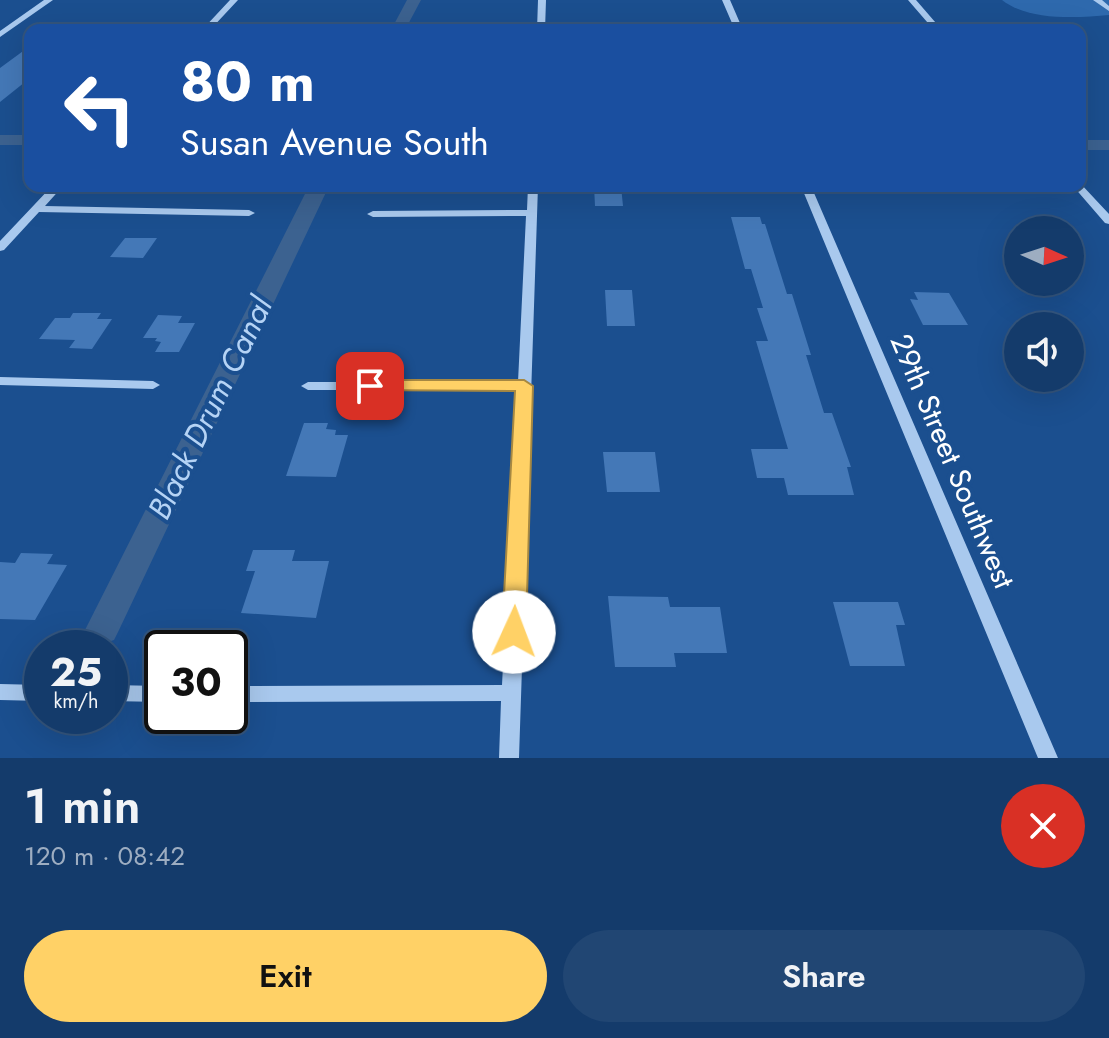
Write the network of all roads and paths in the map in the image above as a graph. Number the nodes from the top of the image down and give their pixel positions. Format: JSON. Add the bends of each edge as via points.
{"nodes":[{"id":1,"x":49,"y":0,"type":"edge"},
{"id":2,"x":234,"y":0,"type":"edge"},
{"id":3,"x":542,"y":0,"type":"edge"},
{"id":4,"x":726,"y":0,"type":"edge"},
{"id":5,"x":912,"y":0,"type":"edge"},
{"id":6,"x":1097,"y":0,"type":"edge"},
{"id":7,"x":1109,"y":9,"type":"edge"},
{"id":8,"x":212,"y":24,"type":"edge"},
{"id":9,"x":541,"y":24,"type":"edge"},
{"id":10,"x":736,"y":24,"type":"edge"},
{"id":11,"x":933,"y":24,"type":"edge"},
{"id":12,"x":0,"y":35,"type":"edge"},
{"id":13,"x":52,"y":192,"type":"edge"},
{"id":14,"x":533,"y":192,"type":"edge"},
{"id":15,"x":809,"y":192,"type":"edge"},
{"id":16,"x":1083,"y":192,"type":"edge"},
{"id":17,"x":36,"y":209,"type":"junction"},
{"id":18,"x":249,"y":213,"type":"dead end"},
{"id":19,"x":532,"y":213,"type":"junction"},
{"id":20,"x":373,"y":214,"type":"dead end"},
{"id":21,"x":1109,"y":221,"type":"edge"},
{"id":22,"x":0,"y":248,"type":"edge"},
{"id":23,"x":0,"y":381,"type":"edge"},
{"id":24,"x":153,"y":385,"type":"dead end"},
{"id":25,"x":308,"y":386,"type":"dead end"},
{"id":26,"x":524,"y":386,"type":"junction"},
{"id":27,"x":0,"y":692,"type":"edge"},
{"id":28,"x":24,"y":693,"type":"edge"},
{"id":29,"x":511,"y":693,"type":"junction"},
{"id":30,"x":248,"y":694,"type":"edge"},
{"id":31,"x":509,"y":758,"type":"edge"},
{"id":32,"x":1048,"y":758,"type":"edge"}],
"edges":[{"from":1,"to":12,"type":"street"},
{"from":2,"to":8,"type":"street"},
{"from":3,"to":9,"type":"street"},
{"from":4,"to":10,"type":"street"},
{"from":5,"to":11,"type":"street"},
{"from":6,"to":7,"type":"street"},
{"from":13,"to":17,"type":"street"},
{"from":14,"to":19,"type":"street"},
{"from":15,"to":32,"type":"street","name":"29th Street Southwest"},
{"from":16,"to":21,"type":"street"},
{"from":17,"to":18,"type":"street"},
{"from":17,"to":22,"type":"street"},
{"from":19,"to":20,"type":"street"},
{"from":19,"to":26,"type":"street"},
{"from":23,"to":24,"type":"street"},
{"from":25,"to":26,"type":"street"},
{"from":26,"to":29,"type":"street"},
{"from":27,"to":28,"type":"street"},
{"from":29,"to":30,"type":"street"},
{"from":29,"to":31,"type":"street"}]}
